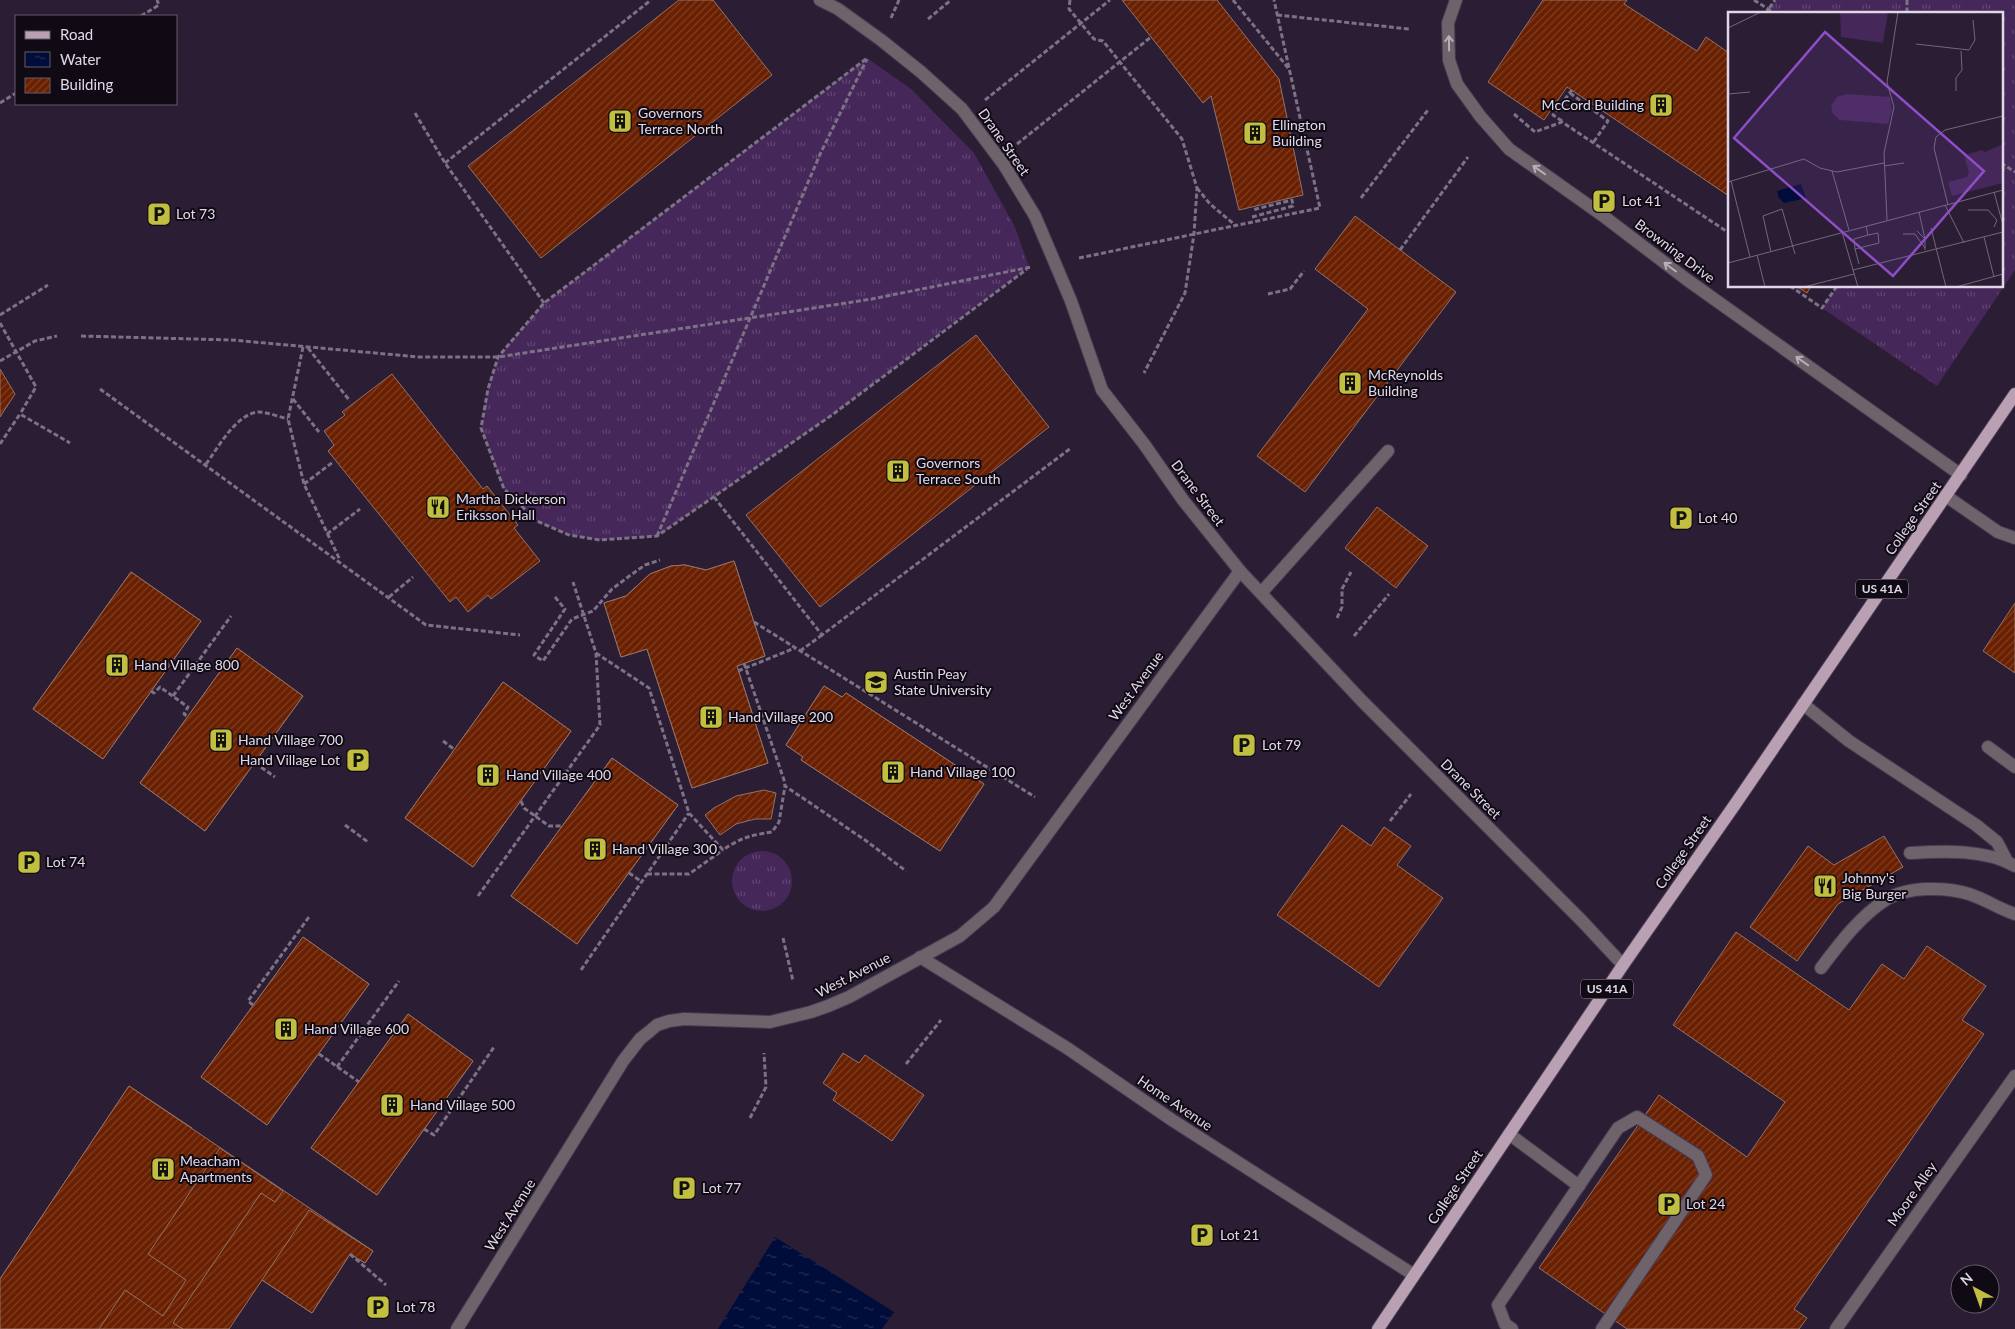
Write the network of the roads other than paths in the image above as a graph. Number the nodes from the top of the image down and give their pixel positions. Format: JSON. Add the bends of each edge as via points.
{"nodes":[{"id":1,"x":820,"y":0,"type":"edge"},
{"id":2,"x":1456,"y":0,"type":"edge"},
{"id":3,"x":2015,"y":394,"type":"edge"},
{"id":4,"x":1388,"y":451,"type":"dead end"},
{"id":5,"x":1961,"y":475,"type":"junction"},
{"id":6,"x":1946,"y":496,"type":"junction"},
{"id":7,"x":2015,"y":538,"type":"edge"},
{"id":8,"x":1240,"y":571,"type":"junction"},
{"id":9,"x":1261,"y":593,"type":"junction"},
{"id":10,"x":1802,"y":704,"type":"junction"},
{"id":11,"x":1988,"y":747,"type":"dead end"},
{"id":12,"x":2015,"y":767,"type":"edge"},
{"id":13,"x":1910,"y":853,"type":"dead end"},
{"id":14,"x":2011,"y":864,"type":"edge"},
{"id":15,"x":2015,"y":914,"type":"edge"},
{"id":16,"x":920,"y":957,"type":"junction"},
{"id":17,"x":1623,"y":965,"type":"junction"},
{"id":18,"x":1821,"y":968,"type":"dead end"},
{"id":19,"x":2015,"y":1076,"type":"edge"},
{"id":20,"x":1509,"y":1134,"type":"junction"},
{"id":21,"x":1579,"y":1186,"type":"junction"},
{"id":22,"x":1414,"y":1275,"type":"junction"},
{"id":23,"x":457,"y":1329,"type":"edge"},
{"id":24,"x":1378,"y":1329,"type":"edge"},
{"id":25,"x":1512,"y":1329,"type":"edge"},
{"id":26,"x":1602,"y":1329,"type":"edge"},
{"id":27,"x":1836,"y":1329,"type":"edge"}],
"edges":[{"from":1,"to":8,"type":"street","name":"Drane Street","via":[[881,40],[962,108],[1004,165],[1034,216],[1055,263],[1102,390],[1182,500]]},
{"from":5,"to":2,"type":"street","name":"Browning Drive","one_way":true,"via":[[1509,149],[1457,84],[1449,60],[1448,23]]},
{"from":3,"to":5,"type":"main road","name":"College Street","number":"US 41A"},
{"from":4,"to":9,"type":"street"},
{"from":5,"to":6,"type":"main road","name":"College Street","number":"US 41A"},
{"from":6,"to":7,"type":"street","via":[[1998,532]]},
{"from":6,"to":10,"type":"main road","name":"College Street","number":"US 41A"},
{"from":8,"to":9,"type":"street","name":"Drane Street"},
{"from":8,"to":16,"type":"street","name":"West Avenue","via":[[994,906],[960,936]]},
{"from":9,"to":17,"type":"street","name":"Drane Street","via":[[1362,701]]},
{"from":10,"to":14,"type":"street","via":[[1849,741],[1976,825],[1997,842]]},
{"from":10,"to":17,"type":"main road","name":"College Street","number":"US 41A"},
{"from":11,"to":12,"type":"street"},
{"from":13,"to":14,"type":"street","via":[[1979,855]]},
{"from":15,"to":18,"type":"street","via":[[1970,894],[1942,888],[1915,890],[1888,898],[1862,919]]},
{"from":16,"to":22,"type":"street","name":"Home Avenue","via":[[1067,1048],[1172,1120]]},
{"from":16,"to":23,"type":"street","name":"West Avenue","via":[[849,997],[811,1012],[770,1022],[684,1019],[657,1025],[640,1039],[623,1061]]},
{"from":17,"to":20,"type":"main road","name":"College Street","number":"US 41A"},
{"from":19,"to":27,"type":"street","name":"Moore Alley"},
{"from":20,"to":21,"type":"street"},
{"from":20,"to":22,"type":"main road","name":"College Street","number":"US 41A"},
{"from":21,"to":25,"type":"street","via":[[1498,1305],[1505,1324]]},
{"from":21,"to":26,"type":"street","via":[[1618,1128],[1637,1117],[1698,1156],[1706,1175]]},
{"from":22,"to":24,"type":"main road","name":"College Street","number":"US 41A"}]}
